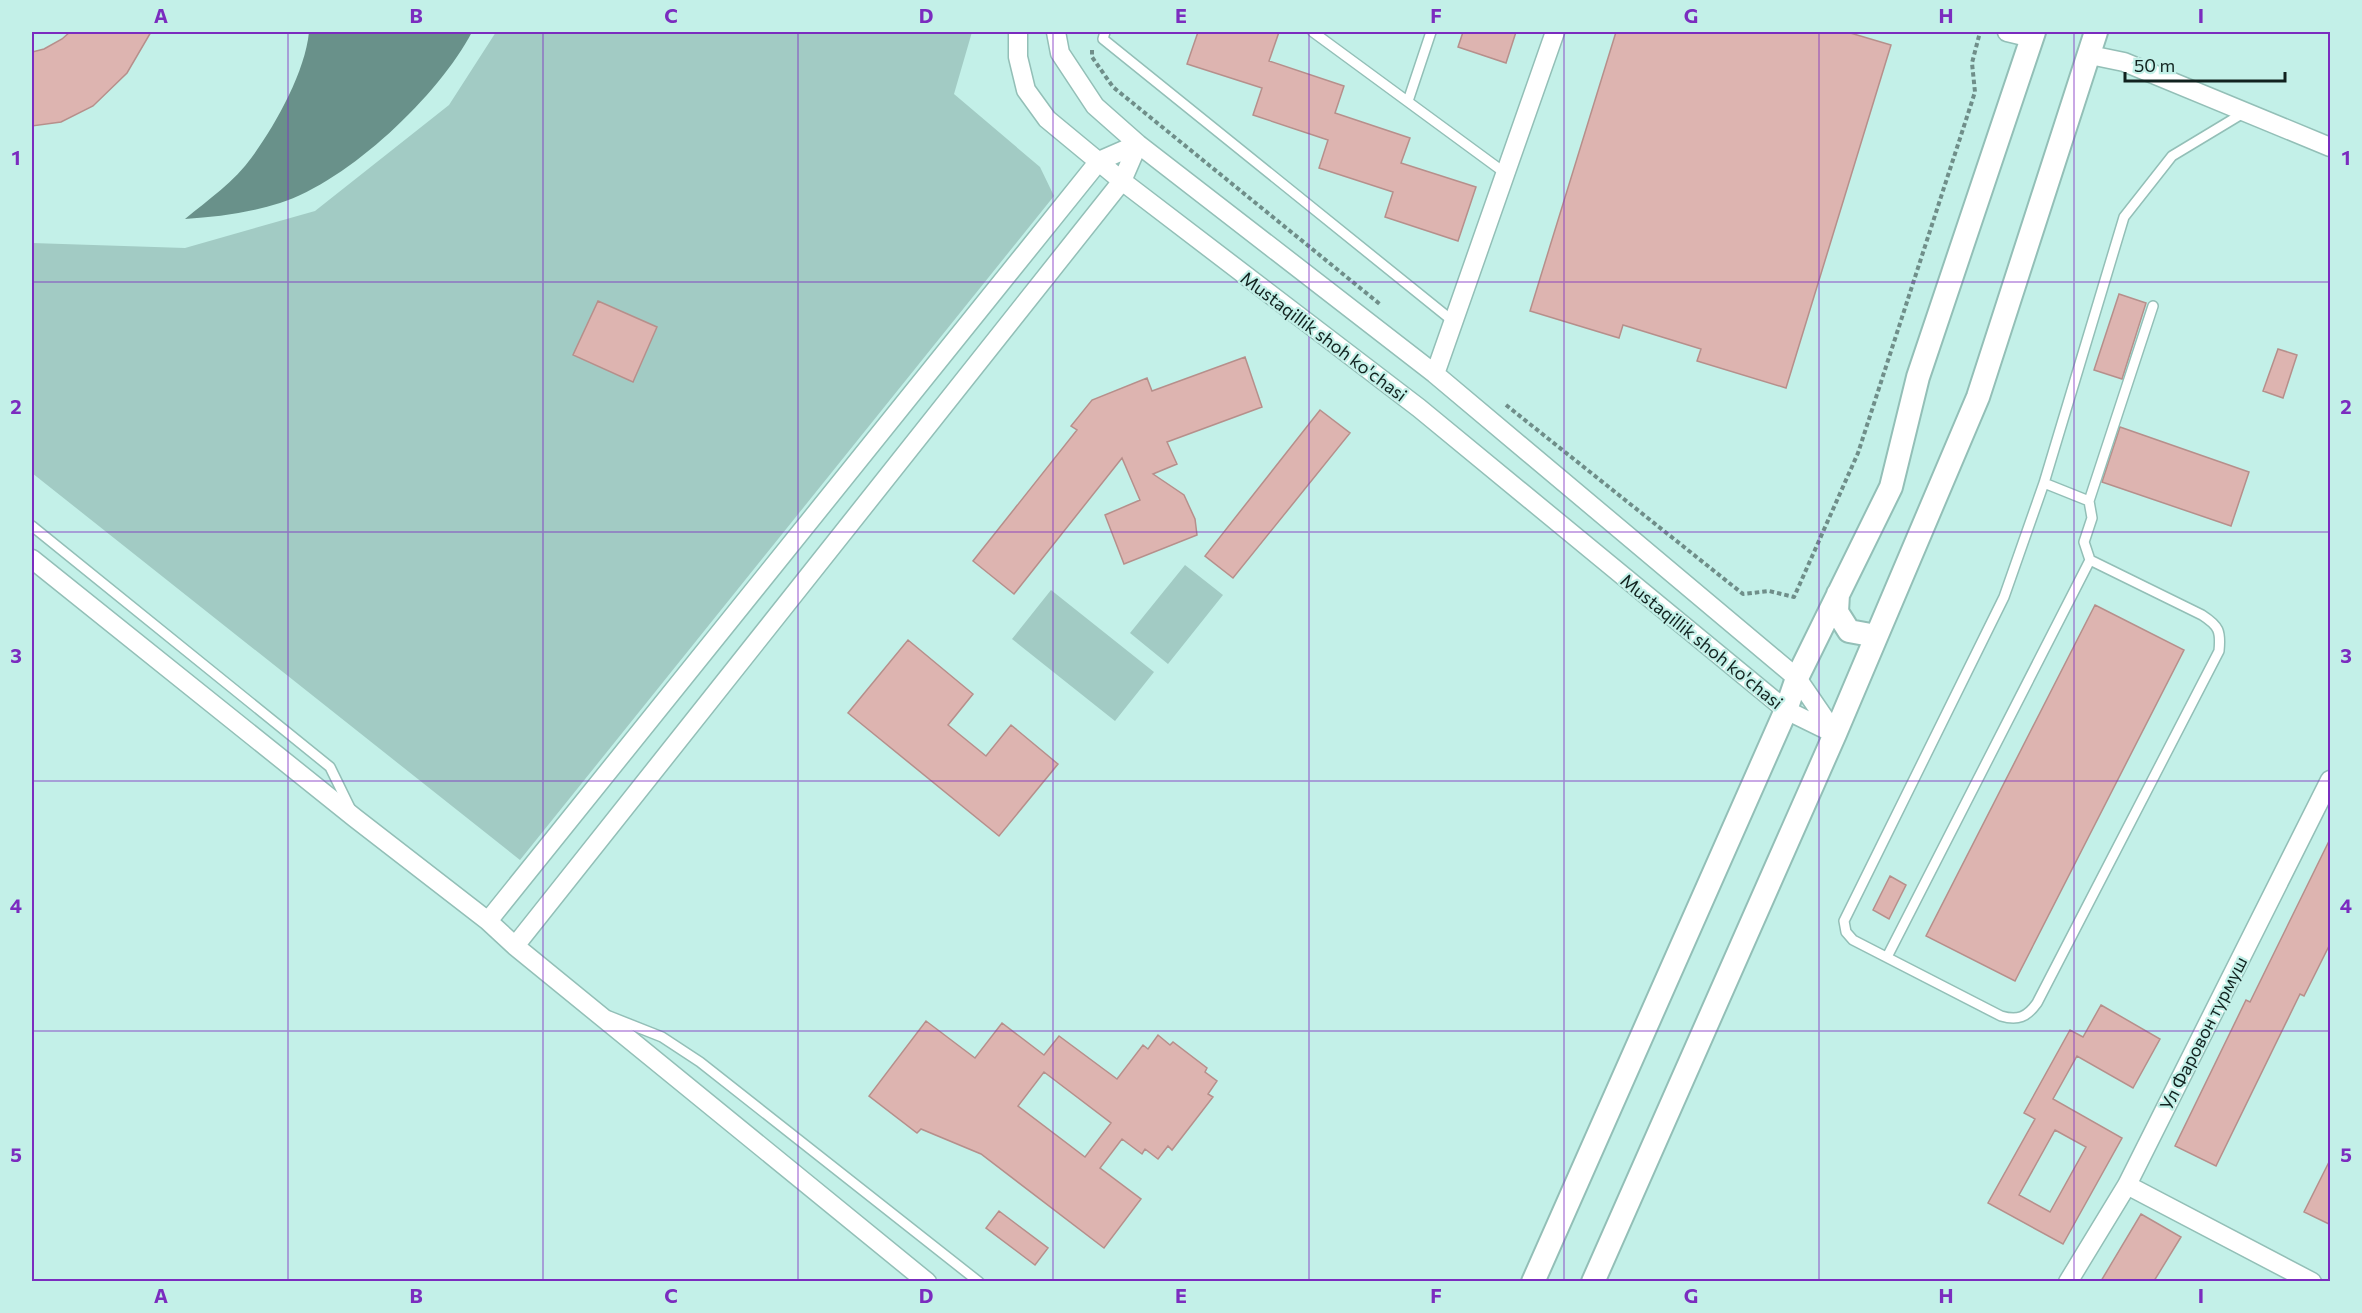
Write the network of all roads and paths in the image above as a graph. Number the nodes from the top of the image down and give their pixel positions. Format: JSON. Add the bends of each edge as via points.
{"nodes":[{"id":1,"x":1018,"y":32,"type":"edge"},
{"id":2,"x":1056,"y":32,"type":"edge"},
{"id":3,"x":1105,"y":32,"type":"edge"},
{"id":4,"x":1313,"y":32,"type":"edge"},
{"id":5,"x":1431,"y":32,"type":"edge"},
{"id":6,"x":1555,"y":32,"type":"edge"},
{"id":7,"x":1980,"y":32,"type":"edge"},
{"id":8,"x":2007,"y":32,"type":"edge"},
{"id":9,"x":2096,"y":32,"type":"edge"},
{"id":10,"x":2033,"y":35,"type":"edge"},
{"id":11,"x":1093,"y":40,"type":"dead end"},
{"id":12,"x":2090,"y":55,"type":"junction"},
{"id":13,"x":1408,"y":101,"type":"junction"},
{"id":14,"x":2245,"y":112,"type":"junction"},
{"id":15,"x":1138,"y":144,"type":"junction"},
{"id":16,"x":2331,"y":147,"type":"edge"},
{"id":17,"x":1099,"y":161,"type":"junction"},
{"id":18,"x":1505,"y":173,"type":"junction"},
{"id":19,"x":1122,"y":181,"type":"junction"},
{"id":20,"x":2153,"y":306,"type":"dead end"},
{"id":21,"x":1388,"y":310,"type":"dead end"},
{"id":22,"x":1454,"y":321,"type":"junction"},
{"id":23,"x":1436,"y":374,"type":"junction"},
{"id":24,"x":1497,"y":398,"type":"dead end"},
{"id":25,"x":2044,"y":483,"type":"junction"},
{"id":26,"x":2089,"y":501,"type":"junction"},
{"id":27,"x":32,"y":526,"type":"edge"},
{"id":28,"x":32,"y":559,"type":"edge"},
{"id":29,"x":2090,"y":560,"type":"junction"},
{"id":30,"x":1838,"y":594,"type":"junction"},
{"id":31,"x":1876,"y":636,"type":"junction"},
{"id":32,"x":1797,"y":678,"type":"junction"},
{"id":33,"x":1786,"y":710,"type":"junction"},
{"id":34,"x":1835,"y":734,"type":"junction"},
{"id":35,"x":2331,"y":780,"type":"edge"},
{"id":36,"x":355,"y":818,"type":"junction"},
{"id":37,"x":488,"y":921,"type":"junction"},
{"id":38,"x":515,"y":946,"type":"junction"},
{"id":39,"x":1887,"y":957,"type":"junction"},
{"id":40,"x":593,"y":1010,"type":"junction"},
{"id":41,"x":2127,"y":1185,"type":"junction"},
{"id":42,"x":927,"y":1281,"type":"edge"},
{"id":43,"x":979,"y":1281,"type":"edge"},
{"id":44,"x":1533,"y":1281,"type":"edge"},
{"id":45,"x":1593,"y":1281,"type":"edge"},
{"id":46,"x":2068,"y":1281,"type":"edge"},
{"id":47,"x":2312,"y":1281,"type":"edge"}],
"edges":[{"from":1,"to":17,"type":"street","name":"Mustaqillik shoh ko'chasi","via":[[1018,57],[1026,90],[1047,119]]},
{"from":2,"to":15,"type":"street","name":"Mustaqillik shoh ko'chasi","via":[[1060,53],[1095,106]]},
{"from":3,"to":22,"type":"lane","via":[[1103,39]]},
{"from":4,"to":13,"type":"lane"},
{"from":5,"to":13,"type":"lane"},
{"from":6,"to":18,"type":"street"},
{"from":7,"to":24,"type":"path","via":[[1972,63],[1975,92],[1858,453],[1794,597],[1768,591],[1743,594]]},
{"from":8,"to":10,"type":"street"},
{"from":9,"to":12,"type":"street"},
{"from":10,"to":30,"type":"street","via":[[1918,377],[1891,487]]},
{"from":11,"to":21,"type":"path","via":[[1092,57],[1113,87]]},
{"from":12,"to":14,"type":"street","via":[[2124,62]]},
{"from":12,"to":31,"type":"street","via":[[1978,397]]},
{"from":13,"to":18,"type":"lane"},
{"from":14,"to":16,"type":"street"},
{"from":14,"to":25,"type":"lane","via":[[2172,156],[2124,218]]},
{"from":15,"to":17,"type":"street"},
{"from":15,"to":19,"type":"street"},
{"from":15,"to":23,"type":"street","name":"Mustaqillik shoh ko'chasi"},
{"from":17,"to":19,"type":"street","name":"Mustaqillik shoh ko'chasi"},
{"from":17,"to":37,"type":"street"},
{"from":18,"to":22,"type":"street"},
{"from":19,"to":33,"type":"street","name":"Mustaqillik shoh ko'chasi","via":[[1419,408]]},
{"from":19,"to":38,"type":"street"},
{"from":20,"to":26,"type":"lane"},
{"from":22,"to":23,"type":"street"},
{"from":23,"to":32,"type":"street","name":"Mustaqillik shoh ko'chasi"},
{"from":25,"to":26,"type":"lane"},
{"from":25,"to":39,"type":"lane","via":[[2004,597],[1844,921],[1853,940]]},
{"from":26,"to":29,"type":"lane","via":[[2092,518],[2084,542]]},
{"from":27,"to":36,"type":"lane","via":[[330,767]]},
{"from":28,"to":36,"type":"street"},
{"from":29,"to":39,"type":"lane"},
{"from":29,"to":39,"type":"lane","via":[[2214,623],[2221,635],[2219,651],[2028,1015],[2014,1020],[2001,1016]]},
{"from":30,"to":31,"type":"street","via":[[1837,612],[1849,631]]},
{"from":30,"to":32,"type":"street"},
{"from":31,"to":34,"type":"street"},
{"from":32,"to":33,"type":"street"},
{"from":32,"to":34,"type":"street","name":"Mustaqillik shoh ko'chasi"},
{"from":33,"to":34,"type":"street","name":"Mustaqillik shoh ko'chasi"},
{"from":33,"to":44,"type":"street"},
{"from":34,"to":45,"type":"street"},
{"from":35,"to":41,"type":"street","name":"Ул Фаровон турмуш"},
{"from":36,"to":37,"type":"street"},
{"from":37,"to":38,"type":"street"},
{"from":38,"to":40,"type":"street"},
{"from":40,"to":42,"type":"street"},
{"from":40,"to":43,"type":"lane","via":[[662,1037],[700,1062]]},
{"from":41,"to":46,"type":"street","name":"Ул Фаровон турмуш"},
{"from":41,"to":47,"type":"street"}]}
